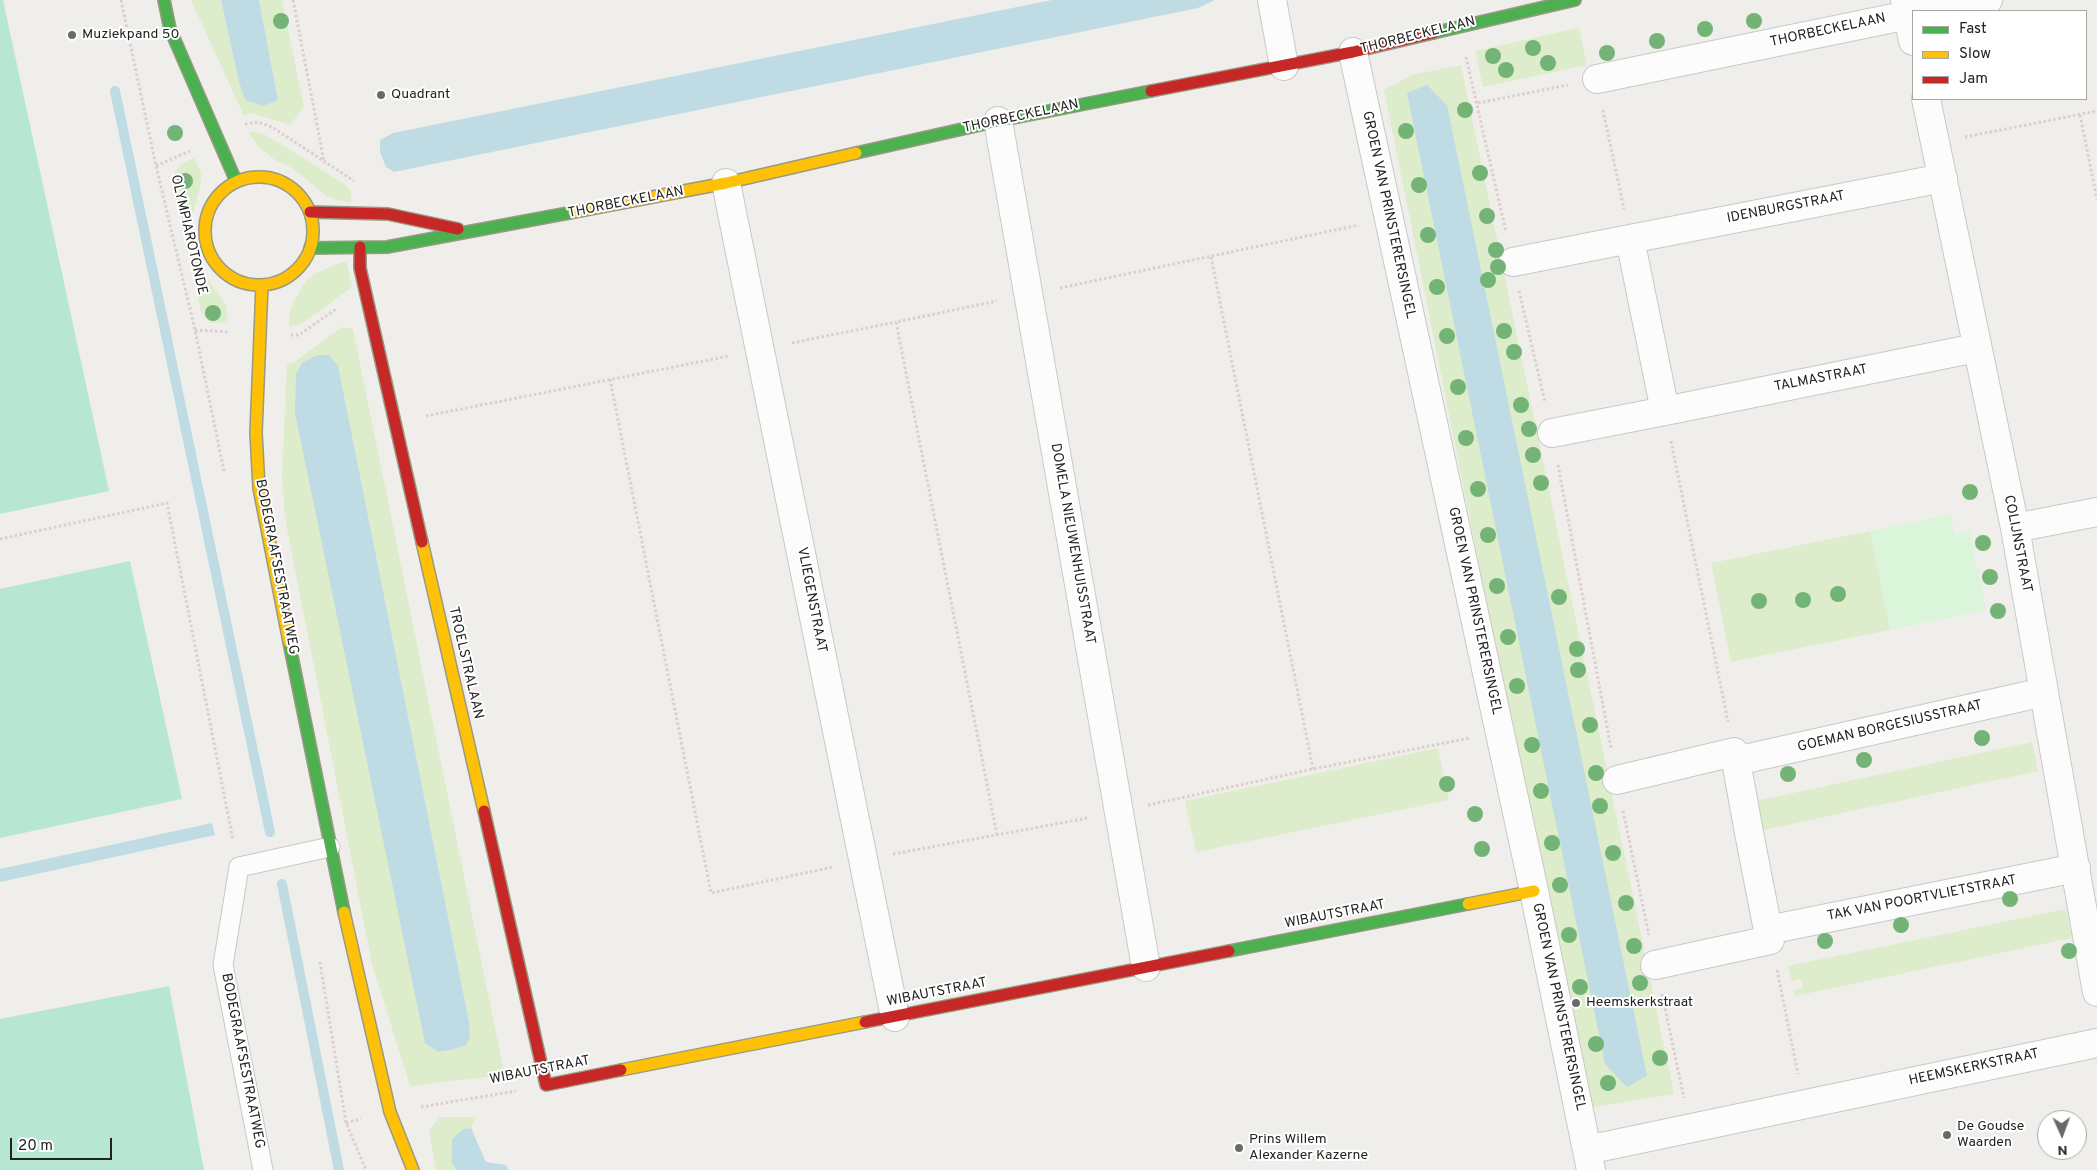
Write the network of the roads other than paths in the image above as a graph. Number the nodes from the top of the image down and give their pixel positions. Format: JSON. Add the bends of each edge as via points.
{"nodes":[{"id":1,"x":164,"y":0,"type":"edge"},
{"id":2,"x":1272,"y":0,"type":"edge"},
{"id":3,"x":1575,"y":0,"type":"edge"},
{"id":4,"x":1988,"y":0,"type":"edge"},
{"id":5,"x":1912,"y":10,"type":"edge"},
{"id":6,"x":1913,"y":10,"type":"edge"},
{"id":7,"x":1353,"y":52,"type":"junction"},
{"id":8,"x":1284,"y":66,"type":"junction"},
{"id":9,"x":1597,"y":79,"type":"road end"},
{"id":10,"x":1926,"y":100,"type":"edge"},
{"id":11,"x":998,"y":121,"type":"junction"},
{"id":12,"x":1943,"y":178,"type":"junction"},
{"id":13,"x":236,"y":181,"type":"junction"},
{"id":14,"x":726,"y":183,"type":"junction"},
{"id":15,"x":310,"y":212,"type":"junction"},
{"id":16,"x":467,"y":231,"type":"junction"},
{"id":17,"x":1630,"y":239,"type":"junction"},
{"id":18,"x":360,"y":247,"type":"junction"},
{"id":19,"x":310,"y":248,"type":"junction"},
{"id":20,"x":1512,"y":262,"type":"road end"},
{"id":21,"x":262,"y":285,"type":"junction"},
{"id":22,"x":1976,"y":348,"type":"junction"},
{"id":23,"x":1665,"y":411,"type":"junction"},
{"id":24,"x":1552,"y":433,"type":"road end"},
{"id":25,"x":2097,"y":512,"type":"edge"},
{"id":26,"x":2015,"y":528,"type":"junction"},
{"id":27,"x":2044,"y":692,"type":"junction"},
{"id":28,"x":1735,"y":756,"type":"junction"},
{"id":29,"x":1617,"y":780,"type":"road end"},
{"id":30,"x":330,"y":847,"type":"junction"},
{"id":31,"x":2076,"y":868,"type":"junction"},
{"id":32,"x":1534,"y":890,"type":"junction"},
{"id":33,"x":1769,"y":935,"type":"junction"},
{"id":34,"x":1655,"y":965,"type":"road end"},
{"id":35,"x":1146,"y":967,"type":"junction"},
{"id":36,"x":2097,"y":992,"type":"edge"},
{"id":37,"x":895,"y":1017,"type":"junction"},
{"id":38,"x":2097,"y":1043,"type":"edge"},
{"id":39,"x":546,"y":1085,"type":"joint"},
{"id":40,"x":1589,"y":1160,"type":"edge"},
{"id":41,"x":263,"y":1170,"type":"edge"},
{"id":42,"x":413,"y":1170,"type":"edge"}],
"edges":[{"from":1,"to":13,"type":"main road","via":[[170,29]]},
{"from":2,"to":8,"type":"street"},
{"from":3,"to":7,"type":"main road","name":"THORBECKELAAN"},
{"from":4,"to":6,"type":"street","name":"THORBECKELAAN"},
{"from":5,"to":9,"type":"street","name":"THORBECKELAAN"},
{"from":7,"to":8,"type":"main road","name":"THORBECKELAAN"},
{"from":7,"to":32,"type":"street","name":"GROEN VAN PRINSTERERSINGEL"},
{"from":8,"to":11,"type":"main road","name":"THORBECKELAAN"},
{"from":10,"to":12,"type":"street","name":"COLIJNSTRAAT"},
{"from":11,"to":14,"type":"main road","name":"THORBECKELAAN"},
{"from":11,"to":35,"type":"street","name":"DOMELA NIEUWENHUISSTRAAT"},
{"from":12,"to":17,"type":"street","name":"IDENBURGSTRAAT"},
{"from":12,"to":22,"type":"street","name":"COLIJNSTRAAT"},
{"from":13,"to":15,"type":"main road","via":[[255,177],[275,179],[299,195]]},
{"from":13,"to":21,"type":"main road","name":"OLYMPIAROTONDE","via":[[222,191],[208,211],[204,228],[206,244],[212,259],[230,277]]},
{"from":14,"to":16,"type":"main road","name":"THORBECKELAAN"},
{"from":14,"to":37,"type":"street","name":"VLIEGENSTRAAT"},
{"from":15,"to":16,"type":"main road","name":"THORBECKELAAN","via":[[388,214]]},
{"from":15,"to":19,"type":"main road","via":[[313,230]]},
{"from":16,"to":18,"type":"main road","name":"THORBECKELAAN","via":[[387,247]]},
{"from":17,"to":20,"type":"street","name":"IDENBURGSTRAAT"},
{"from":17,"to":23,"type":"street"},
{"from":18,"to":19,"type":"main road","name":"THORBECKELAAN"},
{"from":18,"to":39,"type":"main road","name":"TROELSTRALAAN","via":[[360,268],[394,422]]},
{"from":19,"to":21,"type":"main road","via":[[295,270],[280,280]]},
{"from":21,"to":30,"type":"main road","name":"BODEGRAAFSESTRAATWEG","via":[[256,434],[259,488]]},
{"from":22,"to":23,"type":"street","name":"TALMASTRAAT"},
{"from":22,"to":26,"type":"street","name":"COLIJNSTRAAT"},
{"from":23,"to":24,"type":"street","name":"TALMASTRAAT"},
{"from":25,"to":26,"type":"street"},
{"from":26,"to":27,"type":"street","name":"COLIJNSTRAAT"},
{"from":27,"to":28,"type":"street","name":"GOEMAN BORGESIUSSTRAAT"},
{"from":27,"to":31,"type":"street","name":"COLIJNSTRAAT"},
{"from":28,"to":29,"type":"street","name":"GOEMAN BORGESIUSSTRAAT"},
{"from":28,"to":33,"type":"street"},
{"from":30,"to":41,"type":"lane","name":"BODEGRAAFSESTRAATWEG","via":[[239,867],[223,965]]},
{"from":30,"to":42,"type":"main road","name":"BODEGRAAFSESTRAATWEG","via":[[390,1112]]},
{"from":31,"to":33,"type":"street","name":"TAK VAN POORTVLIETSTRAAT"},
{"from":31,"to":36,"type":"street","name":"COLIJNSTRAAT"},
{"from":32,"to":35,"type":"main road","name":"WIBAUTSTRAAT"},
{"from":32,"to":40,"type":"street","name":"GROEN VAN PRINSTERERSINGEL"},
{"from":33,"to":34,"type":"street","name":"TAK VAN POORTVLIETSTRAAT"},
{"from":35,"to":37,"type":"main road","name":"WIBAUTSTRAAT"},
{"from":37,"to":39,"type":"main road","name":"WIBAUTSTRAAT"},
{"from":38,"to":40,"type":"street","name":"HEEMSKERKSTRAAT","via":[[1691,1128]]}]}
